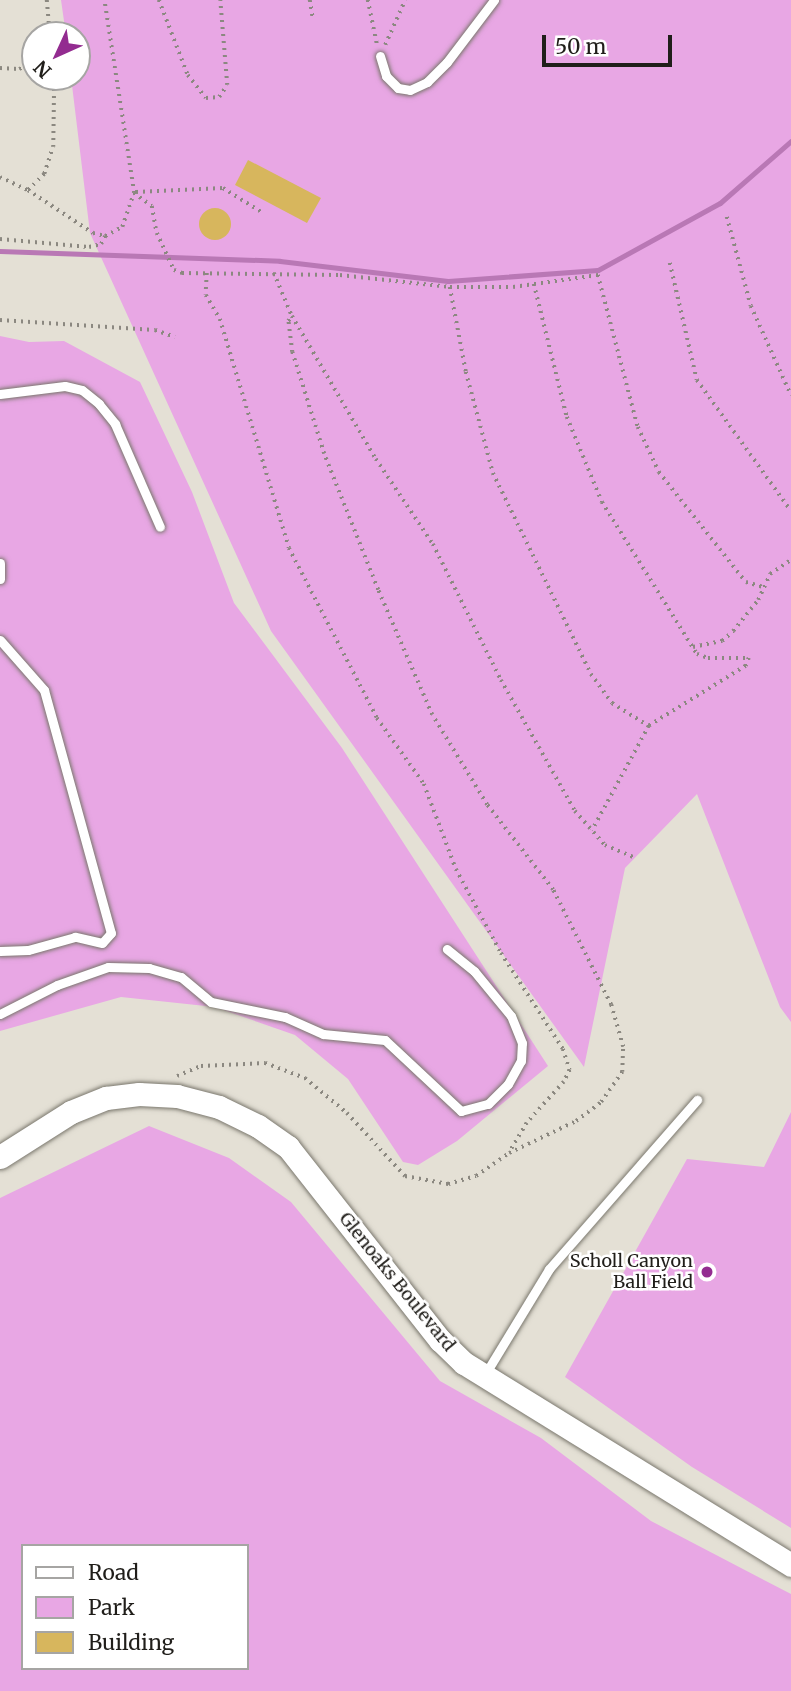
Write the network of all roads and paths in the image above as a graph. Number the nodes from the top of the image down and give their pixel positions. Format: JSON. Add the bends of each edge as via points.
{"nodes":[{"id":1,"x":47,"y":0,"type":"edge"},
{"id":2,"x":104,"y":0,"type":"edge"},
{"id":3,"x":159,"y":0,"type":"edge"},
{"id":4,"x":220,"y":0,"type":"edge"},
{"id":5,"x":310,"y":0,"type":"edge"},
{"id":6,"x":368,"y":0,"type":"edge"},
{"id":7,"x":405,"y":0,"type":"edge"},
{"id":8,"x":494,"y":0,"type":"edge"},
{"id":9,"x":313,"y":19,"type":"dead end"},
{"id":10,"x":49,"y":21,"type":"edge"},
{"id":11,"x":380,"y":56,"type":"junction"},
{"id":12,"x":0,"y":68,"type":"edge"},
{"id":13,"x":21,"y":68,"type":"edge"},
{"id":14,"x":54,"y":91,"type":"edge"},
{"id":15,"x":0,"y":177,"type":"edge"},
{"id":16,"x":28,"y":190,"type":"junction"},
{"id":17,"x":134,"y":193,"type":"junction"},
{"id":18,"x":264,"y":213,"type":"dead end"},
{"id":19,"x":727,"y":217,"type":"dead end"},
{"id":20,"x":105,"y":236,"type":"junction"},
{"id":21,"x":0,"y":239,"type":"edge"},
{"id":22,"x":670,"y":263,"type":"dead end"},
{"id":23,"x":208,"y":273,"type":"junction"},
{"id":24,"x":274,"y":273,"type":"junction"},
{"id":25,"x":534,"y":284,"type":"junction"},
{"id":26,"x":450,"y":287,"type":"junction"},
{"id":27,"x":292,"y":316,"type":"junction"},
{"id":28,"x":0,"y":320,"type":"edge"},
{"id":29,"x":175,"y":337,"type":"dead end"},
{"id":30,"x":0,"y":394,"type":"edge"},
{"id":31,"x":791,"y":395,"type":"edge"},
{"id":32,"x":791,"y":511,"type":"edge"},
{"id":33,"x":160,"y":527,"type":"dead end"},
{"id":34,"x":791,"y":560,"type":"edge"},
{"id":35,"x":0,"y":563,"type":"edge"},
{"id":36,"x":0,"y":579,"type":"edge"},
{"id":37,"x":764,"y":587,"type":"junction"},
{"id":38,"x":0,"y":640,"type":"edge"},
{"id":39,"x":693,"y":647,"type":"junction"},
{"id":40,"x":649,"y":726,"type":"junction"},
{"id":41,"x":592,"y":831,"type":"junction"},
{"id":42,"x":635,"y":858,"type":"dead end"},
{"id":43,"x":447,"y":949,"type":"dead end"},
{"id":44,"x":0,"y":951,"type":"edge"},
{"id":45,"x":0,"y":1014,"type":"edge"},
{"id":46,"x":156,"y":1095,"type":"junction"},
{"id":47,"x":697,"y":1100,"type":"dead end"},
{"id":48,"x":509,"y":1153,"type":"junction"},
{"id":49,"x":0,"y":1157,"type":"edge"},
{"id":50,"x":483,"y":1378,"type":"junction"},
{"id":51,"x":791,"y":1565,"type":"edge"}],
"edges":[{"from":1,"to":10,"type":"path"},
{"from":2,"to":17,"type":"path"},
{"from":3,"to":4,"type":"path","via":[[188,75],[206,98],[219,97],[227,85]]},
{"from":5,"to":9,"type":"path"},
{"from":6,"to":11,"type":"path"},
{"from":7,"to":11,"type":"path"},
{"from":8,"to":11,"type":"lane","via":[[428,82],[410,90],[398,88],[386,76]]},
{"from":12,"to":13,"type":"path"},
{"from":14,"to":16,"type":"path","via":[[53,147],[44,174]]},
{"from":15,"to":16,"type":"path"},
{"from":16,"to":20,"type":"path","via":[[93,233]]},
{"from":17,"to":18,"type":"path","via":[[223,188]]},
{"from":17,"to":20,"type":"path","via":[[122,227]]},
{"from":17,"to":23,"type":"path","via":[[152,206],[174,270]]},
{"from":19,"to":31,"type":"path","via":[[751,306]]},
{"from":20,"to":21,"type":"path","via":[[101,244],[89,247]]},
{"from":22,"to":32,"type":"path","via":[[697,380]]},
{"from":23,"to":24,"type":"path"},
{"from":23,"to":48,"type":"path","via":[[206,295],[220,319],[289,548],[377,718],[424,784],[456,869],[501,953],[563,1049],[570,1070],[564,1082],[527,1123]]},
{"from":24,"to":26,"type":"path"},
{"from":24,"to":27,"type":"path"},
{"from":25,"to":26,"type":"path"},
{"from":25,"to":37,"type":"path","via":[[598,275],[638,427],[659,472],[746,582]]},
{"from":25,"to":39,"type":"path","via":[[567,417],[602,502]]},
{"from":26,"to":40,"type":"path","via":[[466,372],[493,473],[591,674],[612,703]]},
{"from":27,"to":41,"type":"path","via":[[433,544],[501,680],[575,811]]},
{"from":27,"to":48,"type":"path","via":[[288,321],[292,352],[324,454],[432,715],[487,805],[553,890],[611,1005],[623,1047],[622,1072],[600,1102],[576,1121]]},
{"from":28,"to":29,"type":"path","via":[[155,330]]},
{"from":30,"to":33,"type":"lane","via":[[65,386],[82,390],[99,404],[115,424]]},
{"from":34,"to":37,"type":"path","via":[[770,575]]},
{"from":35,"to":36,"type":"lane"},
{"from":37,"to":39,"type":"path","via":[[722,641]]},
{"from":38,"to":44,"type":"lane","via":[[44,690],[111,933],[102,943],[75,937],[27,950]]},
{"from":39,"to":40,"type":"path","via":[[708,658],[749,658],[746,666]]},
{"from":40,"to":41,"type":"path"},
{"from":41,"to":42,"type":"path","via":[[605,845]]},
{"from":43,"to":45,"type":"lane","via":[[474,971],[512,1016],[522,1043],[521,1061],[508,1084],[488,1104],[461,1111],[385,1040],[323,1034],[285,1017],[211,1002],[181,977],[149,968],[108,967],[57,985]]},
{"from":46,"to":48,"type":"path","via":[[183,1071],[265,1063],[305,1078],[348,1113],[405,1176],[447,1184],[476,1176]]},
{"from":46,"to":49,"type":"street","name":"Glenoaks Boulevard","via":[[106,1098],[71,1112]]},
{"from":46,"to":50,"type":"street","name":"Glenoaks Boulevard","via":[[219,1107],[288,1147],[440,1340]]},
{"from":47,"to":50,"type":"lane","via":[[550,1269]]},
{"from":50,"to":51,"type":"street","name":"Glenoaks Boulevard"}]}
